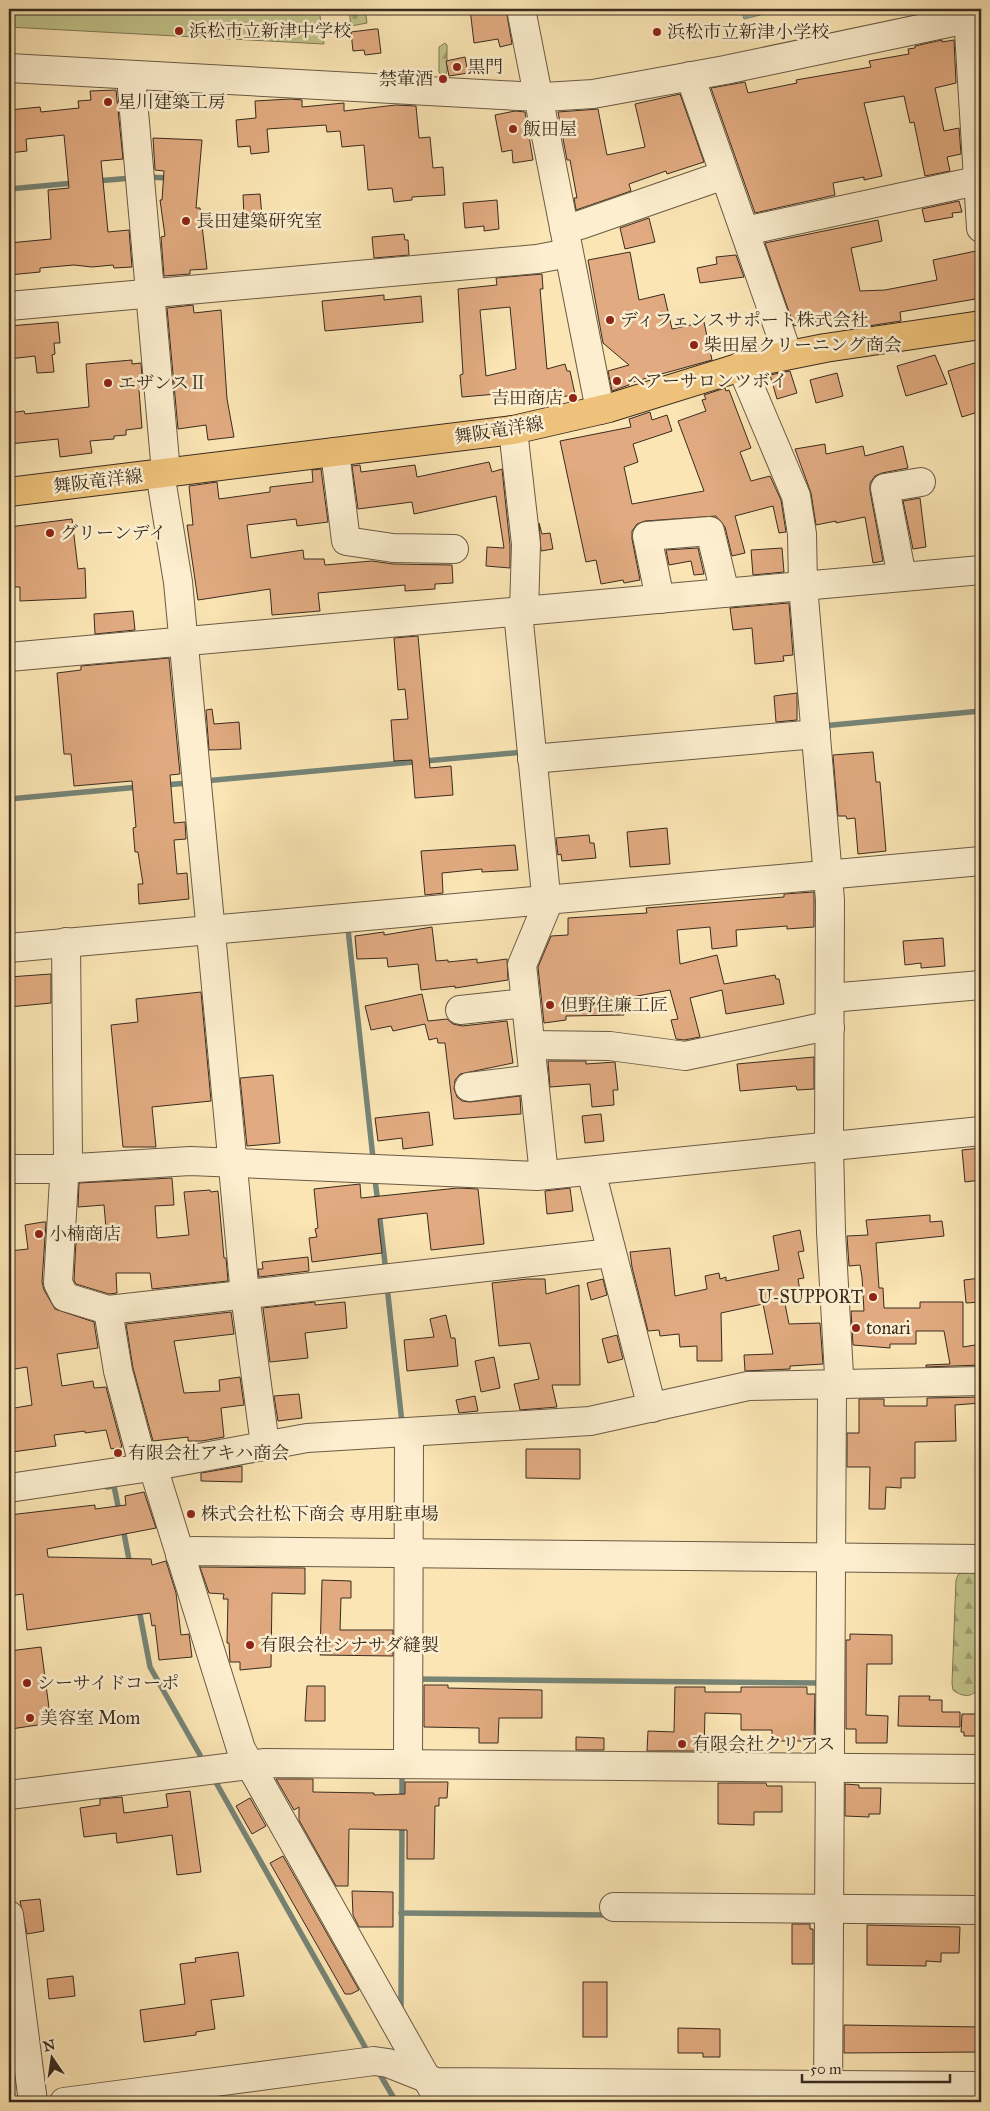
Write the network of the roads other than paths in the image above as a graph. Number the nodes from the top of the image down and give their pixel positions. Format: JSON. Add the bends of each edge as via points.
{"nodes":[{"id":1,"x":521,"y":9,"type":"edge"},
{"id":2,"x":971,"y":14,"type":"edge"},
{"id":3,"x":9,"y":68,"type":"edge"},
{"id":4,"x":133,"y":75,"type":"junction"},
{"id":5,"x":690,"y":76,"type":"junction"},
{"id":6,"x":538,"y":97,"type":"junction"},
{"id":7,"x":724,"y":175,"type":"junction"},
{"id":8,"x":980,"y":180,"type":"edge"},
{"id":9,"x":981,"y":228,"type":"edge"},
{"id":10,"x":745,"y":232,"type":"junction"},
{"id":11,"x":566,"y":241,"type":"junction"},
{"id":12,"x":150,"y":294,"type":"junction"},
{"id":13,"x":9,"y":306,"type":"edge"},
{"id":14,"x":981,"y":326,"type":"edge"},
{"id":15,"x":788,"y":355,"type":"junction"},
{"id":16,"x":741,"y":366,"type":"junction"},
{"id":17,"x":600,"y":410,"type":"junction"},
{"id":18,"x":513,"y":430,"type":"junction"},
{"id":19,"x":335,"y":452,"type":"junction"},
{"id":20,"x":163,"y":473,"type":"junction"},
{"id":21,"x":921,"y":482,"type":"dead end"},
{"id":22,"x":9,"y":492,"type":"edge"},
{"id":23,"x":454,"y":549,"type":"dead end"},
{"id":24,"x":981,"y":570,"type":"edge"},
{"id":25,"x":902,"y":577,"type":"junction"},
{"id":26,"x":803,"y":586,"type":"junction"},
{"id":27,"x":725,"y":593,"type":"junction"},
{"id":28,"x":660,"y":599,"type":"junction"},
{"id":29,"x":521,"y":612,"type":"junction"},
{"id":30,"x":183,"y":642,"type":"junction"},
{"id":31,"x":9,"y":657,"type":"edge"},
{"id":32,"x":816,"y":734,"type":"junction"},
{"id":33,"x":532,"y":759,"type":"junction"},
{"id":34,"x":981,"y":861,"type":"edge"},
{"id":35,"x":828,"y":875,"type":"junction"},
{"id":36,"x":546,"y":900,"type":"junction"},
{"id":37,"x":210,"y":930,"type":"junction"},
{"id":38,"x":66,"y":942,"type":"junction"},
{"id":39,"x":9,"y":948,"type":"edge"},
{"id":40,"x":981,"y":985,"type":"edge"},
{"id":41,"x":830,"y":998,"type":"junction"},
{"id":42,"x":526,"y":1003,"type":"junction"},
{"id":43,"x":460,"y":1010,"type":"dead end"},
{"id":44,"x":830,"y":1028,"type":"junction"},
{"id":45,"x":531,"y":1045,"type":"junction"},
{"id":46,"x":534,"y":1079,"type":"junction"},
{"id":47,"x":468,"y":1087,"type":"dead end"},
{"id":48,"x":981,"y":1131,"type":"edge"},
{"id":49,"x":829,"y":1147,"type":"junction"},
{"id":50,"x":233,"y":1163,"type":"junction"},
{"id":51,"x":66,"y":1168,"type":"junction"},
{"id":52,"x":9,"y":1169,"type":"edge"},
{"id":53,"x":591,"y":1171,"type":"junction"},
{"id":54,"x":544,"y":1175,"type":"junction"},
{"id":55,"x":611,"y":1253,"type":"junction"},
{"id":56,"x":245,"y":1295,"type":"junction"},
{"id":57,"x":108,"y":1310,"type":"junction"},
{"id":58,"x":981,"y":1381,"type":"edge"},
{"id":59,"x":836,"y":1384,"type":"junction"},
{"id":60,"x":652,"y":1408,"type":"junction"},
{"id":61,"x":409,"y":1432,"type":"junction"},
{"id":62,"x":265,"y":1445,"type":"junction"},
{"id":63,"x":148,"y":1468,"type":"junction"},
{"id":64,"x":9,"y":1488,"type":"edge"},
{"id":65,"x":409,"y":1553,"type":"junction"},
{"id":66,"x":180,"y":1555,"type":"junction"},
{"id":67,"x":832,"y":1556,"type":"junction"},
{"id":68,"x":981,"y":1559,"type":"edge"},
{"id":69,"x":249,"y":1764,"type":"junction"},
{"id":70,"x":408,"y":1764,"type":"junction"},
{"id":71,"x":830,"y":1768,"type":"junction"},
{"id":72,"x":981,"y":1769,"type":"edge"},
{"id":73,"x":9,"y":1795,"type":"edge"},
{"id":74,"x":614,"y":1907,"type":"dead end"},
{"id":75,"x":830,"y":1909,"type":"junction"},
{"id":76,"x":981,"y":1910,"type":"edge"},
{"id":77,"x":9,"y":1915,"type":"edge"},
{"id":78,"x":426,"y":2078,"type":"junction"},
{"id":79,"x":981,"y":2086,"type":"edge"},
{"id":80,"x":828,"y":2094,"type":"edge"},
{"id":81,"x":33,"y":2102,"type":"edge"},
{"id":82,"x":64,"y":2102,"type":"edge"},
{"id":83,"x":440,"y":2102,"type":"edge"}],
"edges":[{"from":1,"to":6,"type":"street"},
{"from":2,"to":5,"type":"street"},
{"from":2,"to":8,"type":"street"},
{"from":3,"to":4,"type":"street"},
{"from":4,"to":6,"type":"street"},
{"from":4,"to":12,"type":"street"},
{"from":5,"to":6,"type":"street","via":[[593,94]]},
{"from":5,"to":7,"type":"street"},
{"from":6,"to":11,"type":"street"},
{"from":7,"to":10,"type":"street"},
{"from":7,"to":11,"type":"street","via":[[580,225]]},
{"from":8,"to":9,"type":"street"},
{"from":8,"to":10,"type":"street"},
{"from":10,"to":15,"type":"street"},
{"from":11,"to":12,"type":"street","via":[[537,259]]},
{"from":11,"to":17,"type":"street"},
{"from":12,"to":13,"type":"street"},
{"from":12,"to":20,"type":"street"},
{"from":14,"to":15,"type":"main road","name":"舞阪竜洋線"},
{"from":15,"to":16,"type":"main road","name":"舞阪竜洋線"},
{"from":16,"to":17,"type":"main road","name":"舞阪竜洋線"},
{"from":16,"to":26,"type":"street","via":[[796,496],[802,534]]},
{"from":17,"to":18,"type":"main road","name":"舞阪竜洋線"},
{"from":18,"to":19,"type":"main road","name":"舞阪竜洋線"},
{"from":18,"to":29,"type":"street","via":[[526,544]]},
{"from":19,"to":20,"type":"main road","name":"舞阪竜洋線"},
{"from":19,"to":23,"type":"street","via":[[346,542],[398,549]]},
{"from":20,"to":22,"type":"main road","name":"舞阪竜洋線"},
{"from":20,"to":30,"type":"street"},
{"from":21,"to":25,"type":"street","via":[[885,488]]},
{"from":24,"to":25,"type":"street"},
{"from":25,"to":26,"type":"street"},
{"from":26,"to":27,"type":"street"},
{"from":26,"to":32,"type":"street"},
{"from":27,"to":28,"type":"street"},
{"from":27,"to":28,"type":"street","via":[[710,531],[647,536]]},
{"from":28,"to":29,"type":"street"},
{"from":29,"to":30,"type":"street"},
{"from":29,"to":33,"type":"street"},
{"from":30,"to":31,"type":"street"},
{"from":30,"to":37,"type":"street"},
{"from":32,"to":33,"type":"street"},
{"from":32,"to":35,"type":"street"},
{"from":33,"to":36,"type":"street"},
{"from":34,"to":35,"type":"street"},
{"from":35,"to":36,"type":"street"},
{"from":35,"to":41,"type":"street"},
{"from":36,"to":37,"type":"street"},
{"from":36,"to":42,"type":"street","via":[[547,905],[522,965]]},
{"from":37,"to":38,"type":"street"},
{"from":37,"to":50,"type":"street"},
{"from":38,"to":39,"type":"street"},
{"from":38,"to":51,"type":"street"},
{"from":40,"to":41,"type":"street"},
{"from":41,"to":44,"type":"street"},
{"from":42,"to":43,"type":"street"},
{"from":42,"to":45,"type":"street"},
{"from":44,"to":45,"type":"street","via":[[685,1056],[610,1046]]},
{"from":44,"to":49,"type":"street"},
{"from":45,"to":46,"type":"street"},
{"from":46,"to":47,"type":"street"},
{"from":46,"to":54,"type":"street"},
{"from":48,"to":49,"type":"street"},
{"from":49,"to":53,"type":"street"},
{"from":49,"to":59,"type":"street","via":[[839,1375]]},
{"from":50,"to":51,"type":"street","via":[[172,1161]]},
{"from":50,"to":54,"type":"street"},
{"from":50,"to":56,"type":"street"},
{"from":51,"to":52,"type":"street"},
{"from":51,"to":57,"type":"street","via":[[58,1283],[65,1296]]},
{"from":53,"to":54,"type":"street"},
{"from":53,"to":55,"type":"street"},
{"from":55,"to":56,"type":"street"},
{"from":55,"to":60,"type":"street"},
{"from":56,"to":57,"type":"street"},
{"from":56,"to":62,"type":"street"},
{"from":57,"to":63,"type":"street","via":[[118,1371]]},
{"from":58,"to":59,"type":"street"},
{"from":59,"to":60,"type":"street","via":[[748,1386]]},
{"from":59,"to":67,"type":"street","via":[[832,1393]]},
{"from":60,"to":61,"type":"street","via":[[612,1418],[567,1423]]},
{"from":61,"to":62,"type":"street","via":[[327,1436]]},
{"from":61,"to":65,"type":"street"},
{"from":62,"to":63,"type":"street"},
{"from":63,"to":64,"type":"street"},
{"from":63,"to":66,"type":"street"},
{"from":65,"to":66,"type":"street","via":[[193,1551]]},
{"from":65,"to":67,"type":"street"},
{"from":65,"to":70,"type":"street"},
{"from":66,"to":69,"type":"street","via":[[240,1749]]},
{"from":67,"to":68,"type":"street"},
{"from":67,"to":71,"type":"street"},
{"from":69,"to":70,"type":"street"},
{"from":69,"to":73,"type":"street"},
{"from":69,"to":78,"type":"street"},
{"from":70,"to":71,"type":"street"},
{"from":71,"to":72,"type":"street"},
{"from":71,"to":75,"type":"street"},
{"from":74,"to":75,"type":"street"},
{"from":75,"to":76,"type":"street"},
{"from":75,"to":80,"type":"street"},
{"from":77,"to":81,"type":"street"},
{"from":78,"to":80,"type":"street","via":[[436,2082]]},
{"from":78,"to":82,"type":"street","via":[[388,2063],[374,2062]]},
{"from":78,"to":83,"type":"street"},
{"from":79,"to":80,"type":"street"}]}
